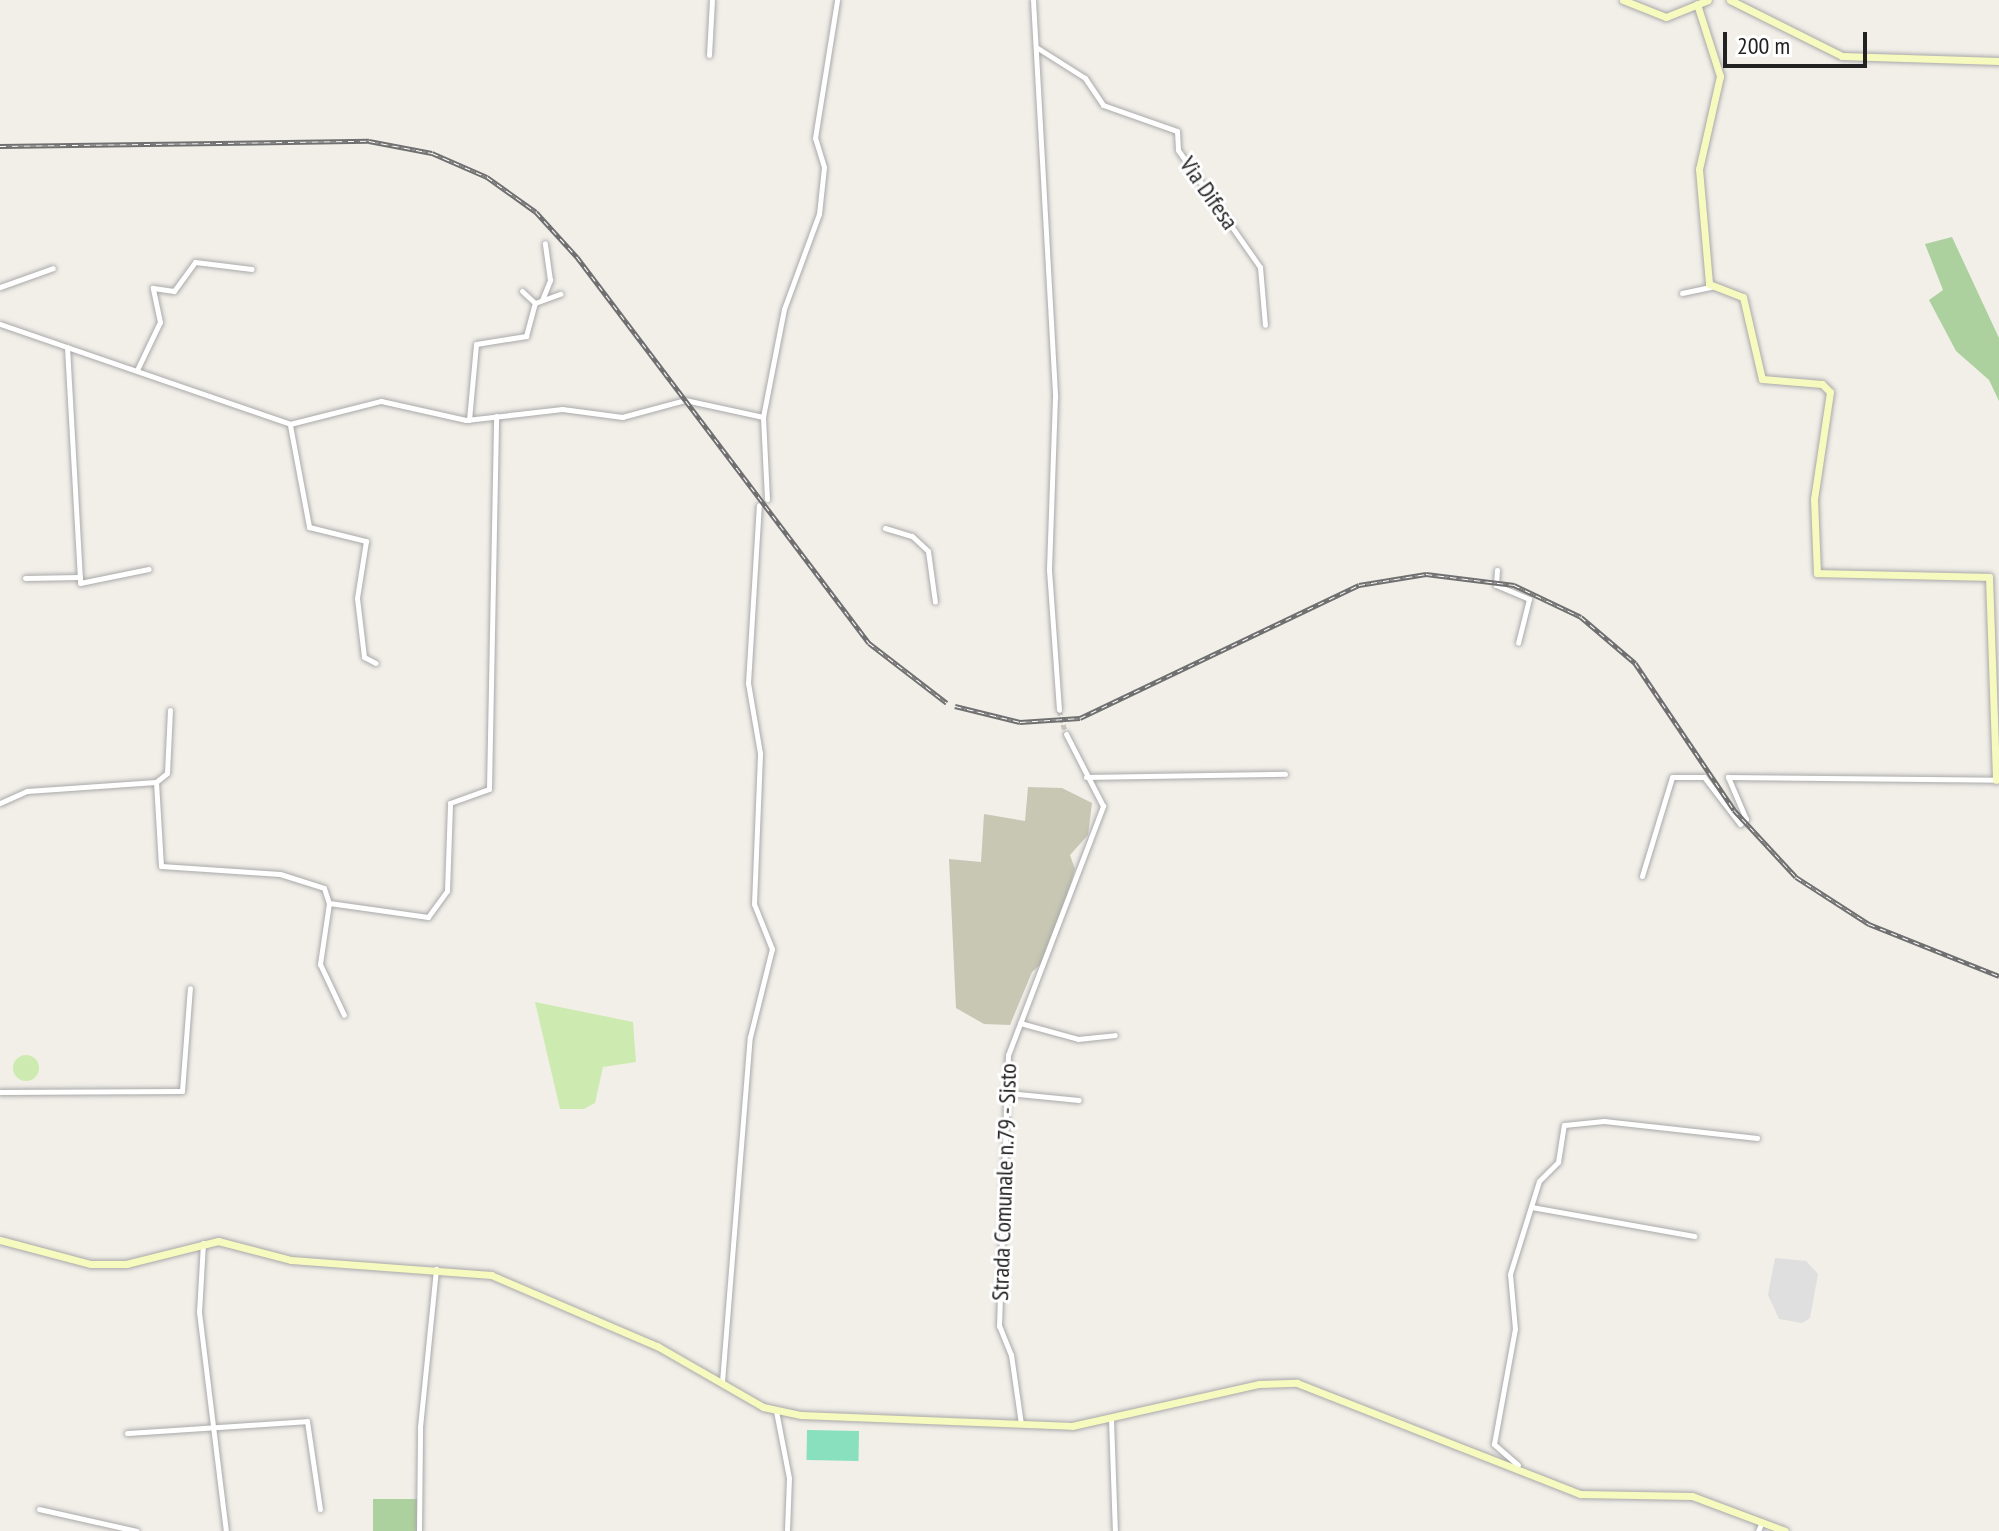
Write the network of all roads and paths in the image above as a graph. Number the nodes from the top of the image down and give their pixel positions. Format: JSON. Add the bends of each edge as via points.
{"nodes":[{"id":1,"x":712,"y":0,"type":"edge"},
{"id":2,"x":837,"y":0,"type":"edge"},
{"id":3,"x":1033,"y":0,"type":"edge"},
{"id":4,"x":1623,"y":0,"type":"edge"},
{"id":5,"x":1708,"y":0,"type":"edge"},
{"id":6,"x":1730,"y":0,"type":"edge"},
{"id":7,"x":1697,"y":4,"type":"junction"},
{"id":8,"x":1035,"y":46,"type":"junction"},
{"id":9,"x":709,"y":55,"type":"dead end"},
{"id":10,"x":1999,"y":61,"type":"edge"},
{"id":11,"x":545,"y":243,"type":"dead end"},
{"id":12,"x":53,"y":268,"type":"dead end"},
{"id":13,"x":252,"y":269,"type":"dead end"},
{"id":14,"x":0,"y":287,"type":"edge"},
{"id":15,"x":1711,"y":287,"type":"junction"},
{"id":16,"x":522,"y":291,"type":"dead end"},
{"id":17,"x":1682,"y":293,"type":"dead end"},
{"id":18,"x":560,"y":294,"type":"dead end"},
{"id":19,"x":542,"y":300,"type":"junction"},
{"id":20,"x":535,"y":303,"type":"junction"},
{"id":21,"x":0,"y":324,"type":"edge"},
{"id":22,"x":1265,"y":325,"type":"dead end"},
{"id":23,"x":67,"y":347,"type":"junction"},
{"id":24,"x":137,"y":370,"type":"junction"},
{"id":25,"x":496,"y":416,"type":"junction"},
{"id":26,"x":763,"y":417,"type":"junction"},
{"id":27,"x":469,"y":420,"type":"junction"},
{"id":28,"x":290,"y":424,"type":"junction"},
{"id":29,"x":767,"y":499,"type":"dead end"},
{"id":30,"x":759,"y":505,"type":"dead end"},
{"id":31,"x":885,"y":528,"type":"dead end"},
{"id":32,"x":149,"y":569,"type":"dead end"},
{"id":33,"x":1497,"y":570,"type":"dead end"},
{"id":34,"x":80,"y":577,"type":"junction"},
{"id":35,"x":25,"y":578,"type":"dead end"},
{"id":36,"x":935,"y":602,"type":"dead end"},
{"id":37,"x":1518,"y":643,"type":"dead end"},
{"id":38,"x":376,"y":663,"type":"dead end"},
{"id":39,"x":170,"y":710,"type":"dead end"},
{"id":40,"x":1059,"y":710,"type":"tunnel mouth"},
{"id":41,"x":1066,"y":734,"type":"tunnel mouth"},
{"id":42,"x":1285,"y":774,"type":"dead end"},
{"id":43,"x":1085,"y":777,"type":"junction"},
{"id":44,"x":1998,"y":780,"type":"edge"},
{"id":45,"x":156,"y":782,"type":"junction"},
{"id":46,"x":0,"y":803,"type":"edge"},
{"id":47,"x":1642,"y":876,"type":"dead end"},
{"id":48,"x":329,"y":903,"type":"junction"},
{"id":49,"x":190,"y":988,"type":"dead end"},
{"id":50,"x":344,"y":1015,"type":"dead end"},
{"id":51,"x":1020,"y":1023,"type":"junction"},
{"id":52,"x":1115,"y":1035,"type":"dead end"},
{"id":53,"x":0,"y":1092,"type":"edge"},
{"id":54,"x":1008,"y":1093,"type":"junction"},
{"id":55,"x":1079,"y":1100,"type":"dead end"},
{"id":56,"x":1757,"y":1138,"type":"dead end"},
{"id":57,"x":1531,"y":1207,"type":"junction"},
{"id":58,"x":1694,"y":1236,"type":"dead end"},
{"id":59,"x":0,"y":1240,"type":"edge"},
{"id":60,"x":203,"y":1242,"type":"junction"},
{"id":61,"x":436,"y":1268,"type":"junction"},
{"id":62,"x":722,"y":1382,"type":"junction"},
{"id":63,"x":776,"y":1411,"type":"junction"},
{"id":64,"x":1111,"y":1419,"type":"junction"},
{"id":65,"x":1021,"y":1425,"type":"junction"},
{"id":66,"x":212,"y":1427,"type":"junction"},
{"id":67,"x":127,"y":1433,"type":"dead end"},
{"id":68,"x":1518,"y":1465,"type":"junction"},
{"id":69,"x":39,"y":1509,"type":"dead end"},
{"id":70,"x":320,"y":1509,"type":"dead end"},
{"id":71,"x":1762,"y":1522,"type":"junction"},
{"id":72,"x":137,"y":1531,"type":"edge"},
{"id":73,"x":226,"y":1531,"type":"edge"},
{"id":74,"x":419,"y":1531,"type":"edge"},
{"id":75,"x":787,"y":1531,"type":"edge"},
{"id":76,"x":1115,"y":1531,"type":"edge"},
{"id":77,"x":1758,"y":1531,"type":"edge"},
{"id":78,"x":1785,"y":1531,"type":"edge"}],
"edges":[{"from":1,"to":9,"type":"street"},
{"from":2,"to":26,"type":"street","via":[[815,138],[824,167],[819,214],[784,309]]},
{"from":3,"to":8,"type":"street"},
{"from":4,"to":7,"type":"main road","via":[[1654,17]]},
{"from":5,"to":7,"type":"main road"},
{"from":6,"to":10,"type":"main road","via":[[1842,56]]},
{"from":7,"to":15,"type":"main road","via":[[1720,76],[1699,169]]},
{"from":8,"to":22,"type":"street","name":"Via Difesa","via":[[1085,78],[1103,105],[1177,131],[1178,150],[1260,267]]},
{"from":8,"to":40,"type":"street","via":[[1055,397],[1049,570]]},
{"from":11,"to":19,"type":"street","via":[[550,280]]},
{"from":12,"to":14,"type":"street"},
{"from":13,"to":24,"type":"street","via":[[195,262],[174,291],[153,288],[160,322]]},
{"from":15,"to":17,"type":"street"},
{"from":15,"to":44,"type":"main road","via":[[1743,297],[1762,379],[1822,384],[1830,392],[1814,499],[1817,573],[1991,580]]},
{"from":16,"to":20,"type":"street"},
{"from":18,"to":19,"type":"street"},
{"from":19,"to":20,"type":"street"},
{"from":20,"to":27,"type":"street","via":[[526,336],[476,344]]},
{"from":21,"to":23,"type":"street"},
{"from":23,"to":24,"type":"street"},
{"from":23,"to":34,"type":"street"},
{"from":24,"to":28,"type":"street"},
{"from":25,"to":26,"type":"street","via":[[590,411],[622,417],[685,400]]},
{"from":25,"to":27,"type":"street"},
{"from":25,"to":48,"type":"street","via":[[488,793],[448,807],[447,891],[428,917]]},
{"from":26,"to":29,"type":"street"},
{"from":27,"to":28,"type":"street","via":[[381,401]]},
{"from":28,"to":38,"type":"street","via":[[309,527],[366,541],[357,598],[363,655]]},
{"from":30,"to":62,"type":"street","via":[[748,683],[760,753],[754,904],[772,949],[750,1037]]},
{"from":31,"to":36,"type":"street","via":[[912,536],[934,560]]},
{"from":32,"to":34,"type":"street","via":[[101,581]]},
{"from":33,"to":37,"type":"street","via":[[1496,585],[1529,599]]},
{"from":34,"to":35,"type":"street"},
{"from":39,"to":45,"type":"street","via":[[167,773]]},
{"from":41,"to":43,"type":"street","name":"Strada Comunale n.79 - Sisto"},
{"from":42,"to":43,"type":"street"},
{"from":43,"to":51,"type":"street","name":"Strada Comunale n.79 - Sisto","via":[[1102,798],[1098,827]]},
{"from":44,"to":47,"type":"street","via":[[1728,777],[1725,783],[1746,817],[1740,824],[1704,777],[1672,777]]},
{"from":45,"to":46,"type":"street","via":[[27,791]]},
{"from":45,"to":48,"type":"street","via":[[161,866],[280,874],[324,888]]},
{"from":48,"to":50,"type":"street","via":[[320,964]]},
{"from":49,"to":53,"type":"street","via":[[182,1091]]},
{"from":51,"to":52,"type":"street","via":[[1078,1039]]},
{"from":51,"to":54,"type":"street","name":"Strada Comunale n.79 - Sisto","via":[[1008,1055]]},
{"from":54,"to":55,"type":"street"},
{"from":54,"to":65,"type":"street","name":"Strada Comunale n.79 - Sisto","via":[[999,1326]]},
{"from":56,"to":57,"type":"street","via":[[1567,1122],[1558,1162],[1539,1181]]},
{"from":57,"to":58,"type":"street"},
{"from":57,"to":68,"type":"street","via":[[1510,1274],[1515,1329],[1494,1444]]},
{"from":59,"to":60,"type":"main road","via":[[60,1260],[108,1265]]},
{"from":60,"to":61,"type":"main road","via":[[291,1260]]},
{"from":60,"to":66,"type":"street","via":[[199,1312]]},
{"from":61,"to":62,"type":"main road","via":[[491,1275],[657,1346]]},
{"from":61,"to":74,"type":"street","via":[[420,1427]]},
{"from":62,"to":63,"type":"main road"},
{"from":63,"to":65,"type":"main road"},
{"from":63,"to":75,"type":"street","via":[[789,1478]]},
{"from":64,"to":65,"type":"main road"},
{"from":64,"to":68,"type":"main road","via":[[1259,1384],[1297,1383]]},
{"from":64,"to":76,"type":"street"},
{"from":66,"to":67,"type":"street"},
{"from":66,"to":70,"type":"street","via":[[307,1421]]},
{"from":66,"to":73,"type":"street"},
{"from":68,"to":71,"type":"main road","via":[[1580,1494],[1692,1496]]},
{"from":69,"to":72,"type":"street"},
{"from":71,"to":77,"type":"street"},
{"from":71,"to":78,"type":"main road"}]}
